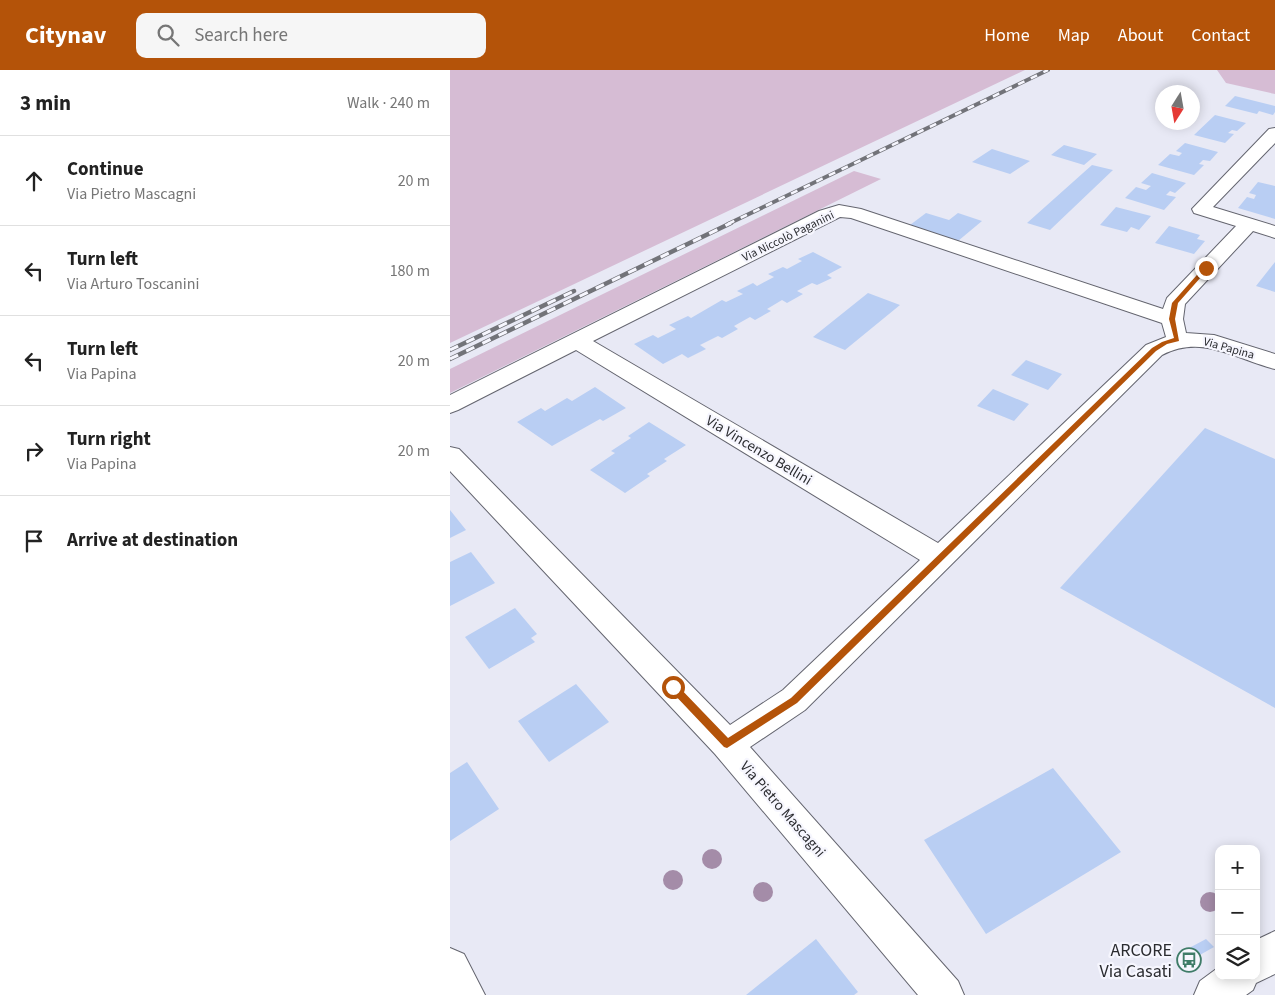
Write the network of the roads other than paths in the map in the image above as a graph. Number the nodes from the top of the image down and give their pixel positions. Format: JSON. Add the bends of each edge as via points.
{"nodes":[{"id":1,"x":1275,"y":133,"type":"edge"},
{"id":2,"x":1249,"y":224,"type":"junction"},
{"id":3,"x":1275,"y":232,"type":"edge"},
{"id":4,"x":1175,"y":329,"type":"junction"},
{"id":5,"x":577,"y":341,"type":"junction"},
{"id":6,"x":1275,"y":362,"type":"edge"},
{"id":7,"x":450,"y":405,"type":"edge"},
{"id":8,"x":450,"y":454,"type":"edge"},
{"id":9,"x":940,"y":558,"type":"junction"},
{"id":10,"x":727,"y":744,"type":"junction"},
{"id":11,"x":1275,"y":950,"type":"edge"},
{"id":12,"x":1260,"y":961,"type":"edge"},
{"id":13,"x":450,"y":968,"type":"edge"},
{"id":14,"x":1234,"y":980,"type":"edge"},
{"id":15,"x":465,"y":995,"type":"edge"},
{"id":16,"x":944,"y":995,"type":"edge"},
{"id":17,"x":1214,"y":995,"type":"edge"}],
"edges":[{"from":1,"to":2,"type":"street","via":[[1201,209]]},
{"from":2,"to":3,"type":"street"},
{"from":2,"to":4,"type":"street","via":[[1175,303]]},
{"from":4,"to":5,"type":"street","name":"Via Niccolò Paganini","via":[[854,213],[839,211]]},
{"from":4,"to":6,"type":"street","name":"Via Papina"},
{"from":4,"to":9,"type":"street"},
{"from":5,"to":7,"type":"street","name":"Via Niccolò Paganini"},
{"from":5,"to":9,"type":"street","name":"Via Vincenzo Bellini"},
{"from":8,"to":10,"type":"street","name":"Via Pietro Mascagni"},
{"from":9,"to":10,"type":"street","via":[[794,700]]},
{"from":10,"to":16,"type":"street","name":"Via Pietro Mascagni"},
{"from":11,"to":12,"type":"street"},
{"from":13,"to":15,"type":"street"},
{"from":14,"to":17,"type":"street"}]}
